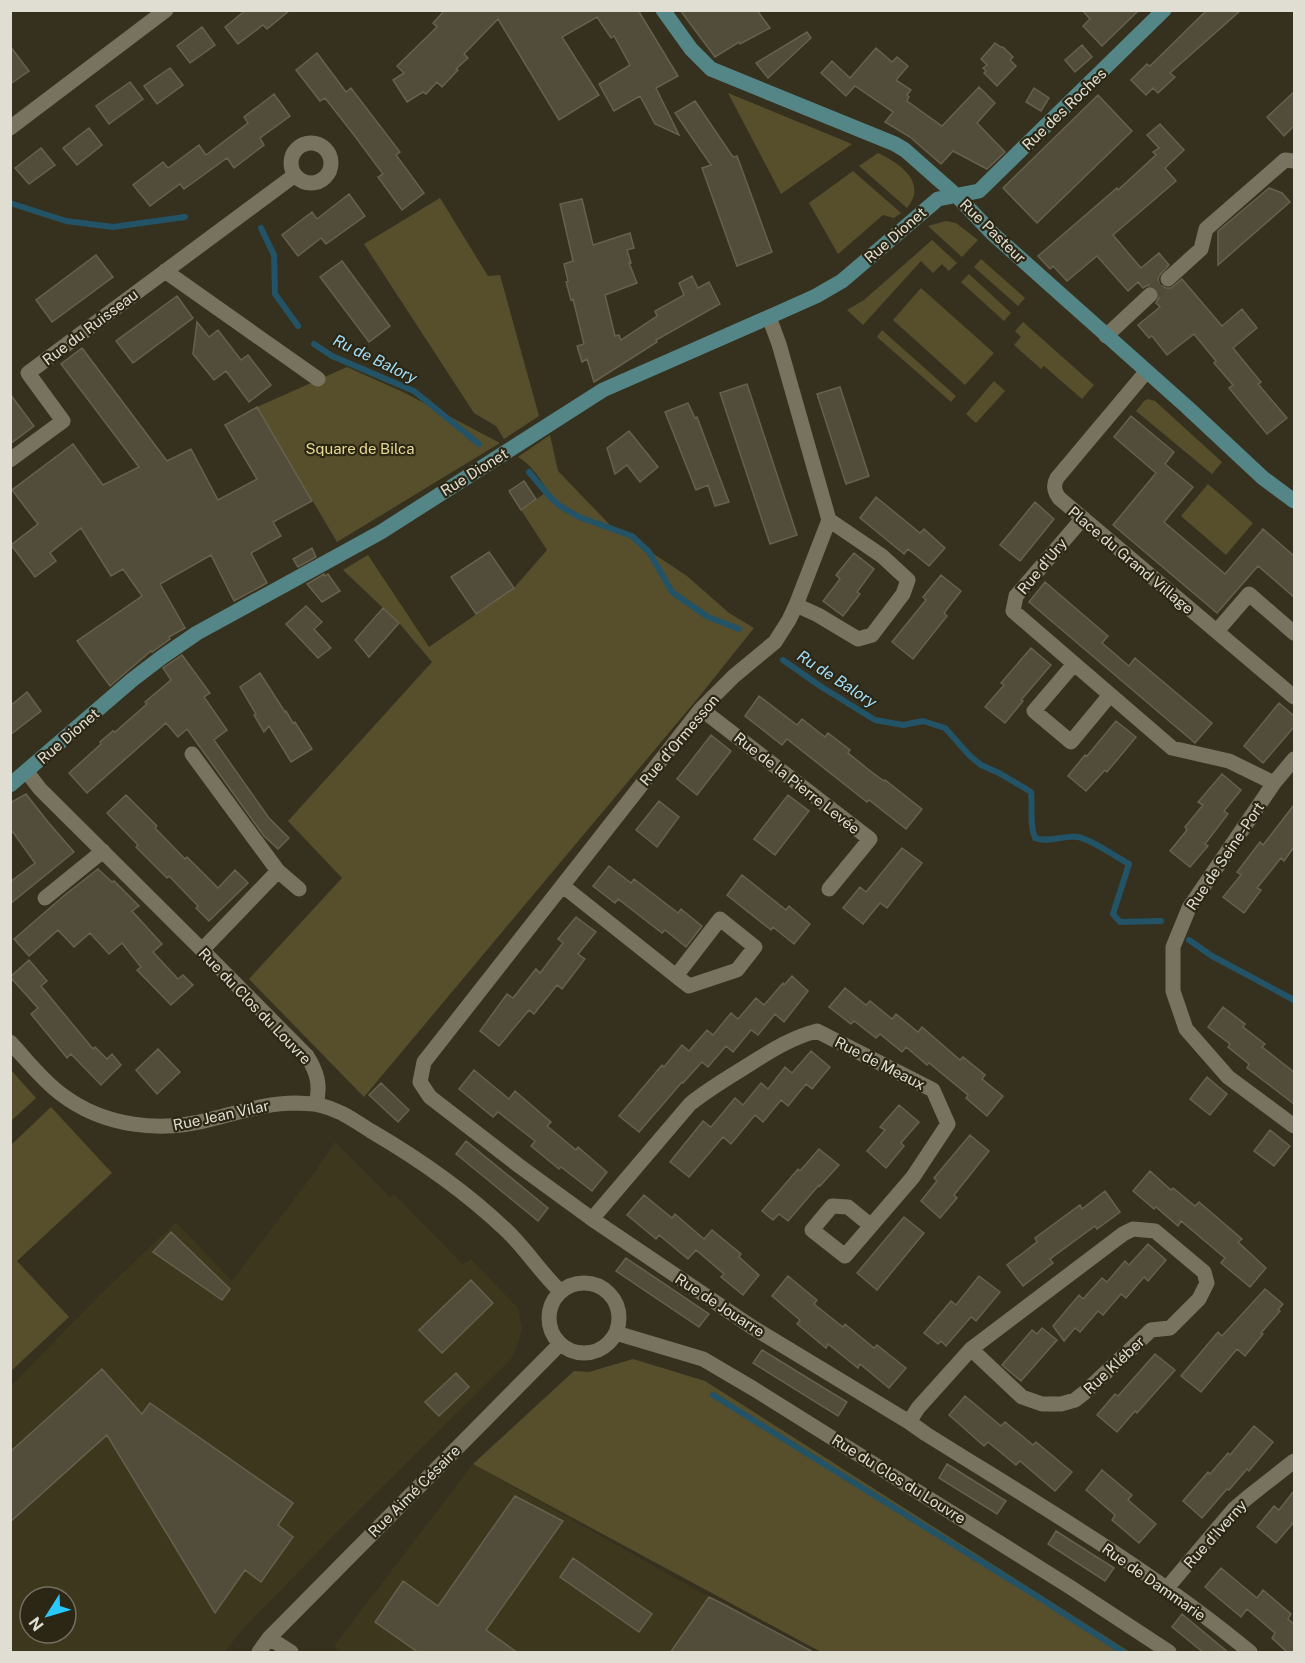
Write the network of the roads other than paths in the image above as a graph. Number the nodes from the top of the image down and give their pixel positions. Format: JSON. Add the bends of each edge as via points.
{"nodes":[{"id":1,"x":166,"y":10,"type":"edge"},
{"id":2,"x":663,"y":10,"type":"edge"},
{"id":3,"x":1164,"y":10,"type":"edge"},
{"id":4,"x":10,"y":128,"type":"edge"},
{"id":5,"x":1294,"y":161,"type":"edge"},
{"id":6,"x":295,"y":175,"type":"dead end"},
{"id":7,"x":957,"y":196,"type":"junction"},
{"id":8,"x":165,"y":271,"type":"junction"},
{"id":9,"x":1167,"y":279,"type":"tunnel mouth"},
{"id":10,"x":1150,"y":295,"type":"tunnel mouth"},
{"id":11,"x":769,"y":317,"type":"junction"},
{"id":12,"x":1106,"y":336,"type":"junction"},
{"id":13,"x":1146,"y":372,"type":"junction"},
{"id":14,"x":318,"y":379,"type":"dead end"},
{"id":15,"x":10,"y":460,"type":"edge"},
{"id":16,"x":1294,"y":501,"type":"edge"},
{"id":17,"x":1083,"y":518,"type":"junction"},
{"id":18,"x":829,"y":520,"type":"junction"},
{"id":19,"x":796,"y":605,"type":"junction"},
{"id":20,"x":1217,"y":631,"type":"junction"},
{"id":21,"x":1294,"y":633,"type":"edge"},
{"id":22,"x":1074,"y":664,"type":"junction"},
{"id":23,"x":1110,"y":695,"type":"junction"},
{"id":24,"x":1294,"y":697,"type":"edge"},
{"id":25,"x":701,"y":709,"type":"junction"},
{"id":26,"x":192,"y":754,"type":"dead end"},
{"id":27,"x":1294,"y":759,"type":"edge"},
{"id":28,"x":27,"y":772,"type":"junction"},
{"id":29,"x":1274,"y":783,"type":"junction"},
{"id":30,"x":10,"y":785,"type":"edge"},
{"id":31,"x":103,"y":851,"type":"junction"},
{"id":32,"x":278,"y":871,"type":"junction"},
{"id":33,"x":563,"y":886,"type":"junction"},
{"id":34,"x":299,"y":889,"type":"dead end"},
{"id":35,"x":829,"y":889,"type":"dead end"},
{"id":36,"x":45,"y":898,"type":"dead end"},
{"id":37,"x":202,"y":950,"type":"junction"},
{"id":38,"x":676,"y":976,"type":"junction"},
{"id":39,"x":10,"y":1042,"type":"edge"},
{"id":40,"x":424,"y":1062,"type":"joint"},
{"id":41,"x":316,"y":1104,"type":"junction"},
{"id":42,"x":1294,"y":1126,"type":"edge"},
{"id":43,"x":592,"y":1219,"type":"junction"},
{"id":44,"x":870,"y":1225,"type":"dead end"},
{"id":45,"x":560,"y":1292,"type":"junction"},
{"id":46,"x":616,"y":1333,"type":"junction"},
{"id":47,"x":560,"y":1344,"type":"junction"},
{"id":48,"x":970,"y":1349,"type":"junction"},
{"id":49,"x":909,"y":1422,"type":"junction"},
{"id":50,"x":1294,"y":1461,"type":"edge"},
{"id":51,"x":1056,"y":1515,"type":"joint"},
{"id":52,"x":1167,"y":1588,"type":"junction"},
{"id":53,"x":269,"y":1638,"type":"junction"},
{"id":54,"x":259,"y":1653,"type":"edge"},
{"id":55,"x":291,"y":1653,"type":"edge"},
{"id":56,"x":1169,"y":1653,"type":"edge"},
{"id":57,"x":1250,"y":1653,"type":"edge"}],
"edges":[{"from":1,"to":4,"type":"street"},
{"from":2,"to":7,"type":"street","name":"Rue Pasteur","via":[[711,69],[895,144]]},
{"from":3,"to":7,"type":"street","name":"Rue des Roches","via":[[979,191]]},
{"from":5,"to":9,"type":"street","via":[[1285,160],[1206,229],[1201,249]]},
{"from":6,"to":8,"type":"street","name":"Rue du Ruisseau"},
{"from":7,"to":11,"type":"street","name":"Rue Dionet","via":[[938,198],[842,281]]},
{"from":7,"to":12,"type":"street","name":"Rue Pasteur","via":[[993,234]]},
{"from":8,"to":14,"type":"street"},
{"from":8,"to":15,"type":"street","name":"Rue du Ruisseau","via":[[28,373],[63,421]]},
{"from":10,"to":12,"type":"street"},
{"from":11,"to":18,"type":"street"},
{"from":11,"to":28,"type":"street","name":"Rue Dionet","via":[[603,390],[381,532],[197,633],[132,680]]},
{"from":12,"to":13,"type":"street","name":"Rue Pasteur"},
{"from":13,"to":16,"type":"street","name":"Rue Pasteur","via":[[1263,478]]},
{"from":13,"to":17,"type":"street","name":"Place du Grand Village","via":[[1054,483],[1059,498]]},
{"from":17,"to":20,"type":"street","name":"Place du Grand Village"},
{"from":17,"to":22,"type":"street","name":"Rue d'Ury","via":[[1016,596],[1013,611]]},
{"from":18,"to":19,"type":"street","name":"Rue d'Ormesson"},
{"from":18,"to":19,"type":"street","via":[[908,579],[903,594],[872,634],[858,639]]},
{"from":19,"to":25,"type":"street","name":"Rue d'Ormesson","via":[[776,642]]},
{"from":20,"to":21,"type":"street","via":[[1249,594]]},
{"from":20,"to":24,"type":"street","name":"Place du Grand Village"},
{"from":22,"to":23,"type":"street","name":"Rue d'Ury"},
{"from":22,"to":23,"type":"street","via":[[1034,711],[1071,742]]},
{"from":23,"to":29,"type":"street","name":"Rue d'Ury","via":[[1172,748],[1229,761]]},
{"from":25,"to":33,"type":"street","name":"Rue d'Ormesson"},
{"from":25,"to":35,"type":"street","name":"Rue de la Pierre Levée","via":[[870,839]]},
{"from":26,"to":32,"type":"street"},
{"from":27,"to":29,"type":"street","name":"Rue de Seine-Port"},
{"from":28,"to":30,"type":"street","name":"Rue Dionet"},
{"from":28,"to":31,"type":"street","name":"Rue du Clos du Louvre"},
{"from":29,"to":42,"type":"street","name":"Rue de Seine-Port","via":[[1189,908],[1173,947],[1173,991],[1186,1029],[1228,1077]]},
{"from":31,"to":36,"type":"street"},
{"from":31,"to":37,"type":"street","name":"Rue du Clos du Louvre"},
{"from":32,"to":34,"type":"street"},
{"from":32,"to":37,"type":"street"},
{"from":33,"to":38,"type":"street"},
{"from":33,"to":40,"type":"street","name":"Rue d'Ormesson"},
{"from":37,"to":41,"type":"street","name":"Rue du Clos du Louvre","via":[[307,1056],[320,1091]]},
{"from":38,"to":38,"type":"street","via":[[720,918],[755,947],[737,970],[689,986]]},
{"from":39,"to":41,"type":"street","name":"Rue Jean Vilar","via":[[61,1094],[95,1114],[123,1122],[166,1126],[276,1104]]},
{"from":40,"to":43,"type":"street","name":"Rue de Jouarre","via":[[420,1082],[430,1097]]},
{"from":41,"to":45,"type":"street","via":[[340,1111],[458,1189],[508,1232]]},
{"from":43,"to":44,"type":"street","name":"Rue de Meaux","via":[[690,1104],[784,1043],[817,1031],[933,1090],[948,1124],[913,1176]]},
{"from":43,"to":49,"type":"street","name":"Rue de Jouarre","via":[[752,1327]]},
{"from":45,"to":46,"type":"street","via":[[582,1282],[605,1289],[618,1309]]},
{"from":45,"to":47,"type":"street","via":[[549,1312],[552,1335]]},
{"from":46,"to":47,"type":"street","via":[[602,1349],[591,1353],[569,1351]]},
{"from":46,"to":56,"type":"street","name":"Rue du Clos du Louvre","via":[[703,1359]]},
{"from":47,"to":53,"type":"street","name":"Rue Aimé Césaire"},
{"from":48,"to":48,"type":"street","name":"Rue Kléber","via":[[1133,1229],[1155,1231],[1204,1272],[1207,1283],[1203,1293],[1178,1321],[1170,1328],[1151,1330],[1075,1400],[1042,1404],[1022,1397]]},
{"from":48,"to":49,"type":"street","name":"Rue Kléber"},
{"from":49,"to":51,"type":"street","name":"Rue de Jouarre"},
{"from":50,"to":52,"type":"street","name":"Rue d'Iverny","via":[[1234,1509]]},
{"from":51,"to":52,"type":"street","name":"Rue de Dammarie"},
{"from":52,"to":57,"type":"street","name":"Rue de Dammarie"},
{"from":53,"to":54,"type":"street","name":"Rue Aimé Césaire"},
{"from":53,"to":55,"type":"street"}]}
